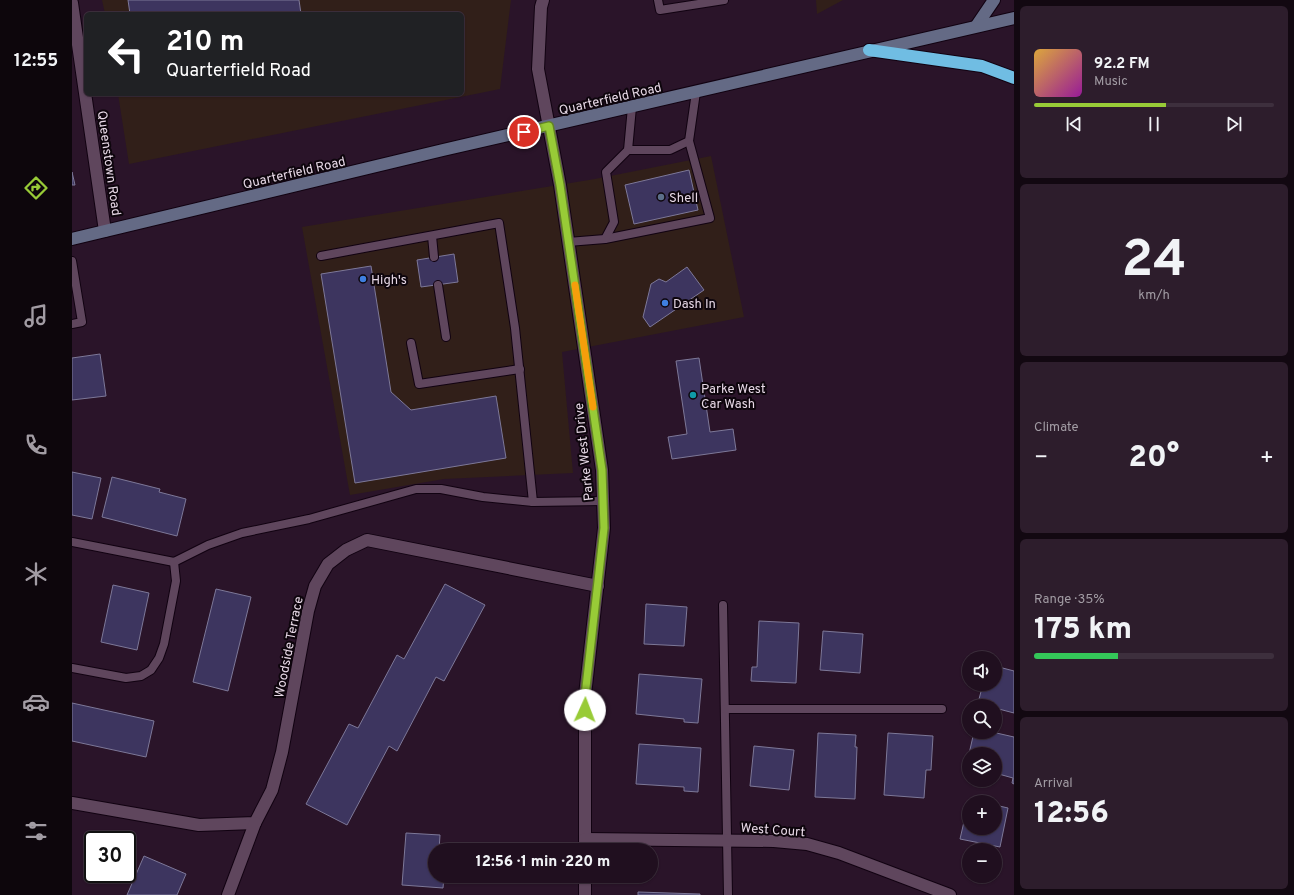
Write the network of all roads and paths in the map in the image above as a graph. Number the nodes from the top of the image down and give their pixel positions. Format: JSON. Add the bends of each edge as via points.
{"nodes":[{"id":1,"x":543,"y":0,"type":"edge"},
{"id":2,"x":658,"y":0,"type":"edge"},
{"id":3,"x":724,"y":0,"type":"edge"},
{"id":4,"x":994,"y":0,"type":"edge"},
{"id":5,"x":72,"y":4,"type":"edge"},
{"id":6,"x":1014,"y":18,"type":"edge"},
{"id":7,"x":977,"y":25,"type":"junction"},
{"id":8,"x":869,"y":50,"type":"junction"},
{"id":9,"x":1014,"y":78,"type":"edge"},
{"id":10,"x":84,"y":84,"type":"edge"},
{"id":11,"x":696,"y":92,"type":"junction"},
{"id":12,"x":86,"y":96,"type":"edge"},
{"id":13,"x":632,"y":107,"type":"junction"},
{"id":14,"x":549,"y":126,"type":"junction"},
{"id":15,"x":689,"y":141,"type":"junction"},
{"id":16,"x":628,"y":150,"type":"junction"},
{"id":17,"x":106,"y":231,"type":"junction"},
{"id":18,"x":432,"y":236,"type":"junction"},
{"id":19,"x":72,"y":239,"type":"edge"},
{"id":20,"x":605,"y":239,"type":"junction"},
{"id":21,"x":568,"y":242,"type":"junction"},
{"id":22,"x":321,"y":256,"type":"dead end"},
{"id":23,"x":434,"y":257,"type":"dead end"},
{"id":24,"x":72,"y":261,"type":"edge"},
{"id":25,"x":438,"y":285,"type":"dead end"},
{"id":26,"x":72,"y":324,"type":"edge"},
{"id":27,"x":446,"y":337,"type":"dead end"},
{"id":28,"x":411,"y":343,"type":"dead end"},
{"id":29,"x":520,"y":369,"type":"junction"},
{"id":30,"x":603,"y":501,"type":"junction"},
{"id":31,"x":533,"y":502,"type":"junction"},
{"id":32,"x":72,"y":542,"type":"edge"},
{"id":33,"x":174,"y":562,"type":"junction"},
{"id":34,"x":598,"y":586,"type":"junction"},
{"id":35,"x":723,"y":605,"type":"dead end"},
{"id":36,"x":72,"y":668,"type":"edge"},
{"id":37,"x":725,"y":709,"type":"junction"},
{"id":38,"x":942,"y":709,"type":"dead end"},
{"id":39,"x":72,"y":803,"type":"edge"},
{"id":40,"x":255,"y":823,"type":"junction"},
{"id":41,"x":727,"y":840,"type":"junction"},
{"id":42,"x":585,"y":843,"type":"edge"},
{"id":43,"x":642,"y":843,"type":"edge"},
{"id":44,"x":585,"y":883,"type":"edge"},
{"id":45,"x":228,"y":895,"type":"edge"},
{"id":46,"x":585,"y":895,"type":"edge"},
{"id":47,"x":728,"y":895,"type":"edge"},
{"id":48,"x":950,"y":895,"type":"edge"}],
"edges":[{"from":1,"to":14,"type":"street","name":"Parke West Drive","via":[[540,7],[538,69]]},
{"from":2,"to":3,"type":"lane","via":[[660,10]]},
{"from":4,"to":7,"type":"main road"},
{"from":5,"to":10,"type":"street","name":"Queenstown Road"},
{"from":6,"to":7,"type":"main road","name":"Quarterfield Road"},
{"from":7,"to":8,"type":"main road","name":"Quarterfield Road"},
{"from":8,"to":9,"type":"highway","via":[[982,66]]},
{"from":8,"to":11,"type":"main road","name":"Quarterfield Road"},
{"from":11,"to":13,"type":"main road","name":"Quarterfield Road"},
{"from":11,"to":15,"type":"lane"},
{"from":12,"to":17,"type":"street","name":"Queenstown Road"},
{"from":13,"to":14,"type":"main road","name":"Quarterfield Road"},
{"from":13,"to":16,"type":"lane"},
{"from":14,"to":17,"type":"main road","name":"Quarterfield Road"},
{"from":14,"to":21,"type":"street","name":"Parke West Drive"},
{"from":15,"to":16,"type":"lane","via":[[670,150]]},
{"from":15,"to":20,"type":"lane","via":[[710,218]]},
{"from":16,"to":20,"type":"lane","via":[[606,172],[614,222]]},
{"from":17,"to":19,"type":"main road","name":"Quarterfield Road"},
{"from":18,"to":22,"type":"lane"},
{"from":18,"to":23,"type":"lane"},
{"from":18,"to":29,"type":"lane","via":[[499,223]]},
{"from":20,"to":21,"type":"lane"},
{"from":21,"to":30,"type":"street","name":"Parke West Drive","via":[[602,470]]},
{"from":24,"to":26,"type":"lane","via":[[82,322]]},
{"from":25,"to":27,"type":"lane"},
{"from":28,"to":29,"type":"lane","via":[[419,384]]},
{"from":29,"to":31,"type":"lane"},
{"from":30,"to":31,"type":"lane"},
{"from":30,"to":34,"type":"street","name":"Parke West Drive","via":[[604,528]]},
{"from":31,"to":33,"type":"lane","via":[[483,497],[441,489],[416,489],[309,519],[242,533],[208,545]]},
{"from":32,"to":33,"type":"lane"},
{"from":33,"to":36,"type":"lane","via":[[176,581],[164,644],[151,670],[141,676],[126,678]]},
{"from":34,"to":40,"type":"street","name":"Woodside Terrace","via":[[367,540],[346,550],[328,564],[315,586],[282,752],[272,790]]},
{"from":34,"to":42,"type":"street","name":"Parke West Drive","via":[[585,696]]},
{"from":35,"to":37,"type":"lane"},
{"from":37,"to":38,"type":"lane"},
{"from":37,"to":41,"type":"lane"},
{"from":39,"to":40,"type":"street","via":[[199,825]]},
{"from":40,"to":45,"type":"street","name":"Woodside Terrace"},
{"from":41,"to":43,"type":"street","name":"West Court"},
{"from":41,"to":47,"type":"lane"},
{"from":41,"to":48,"type":"street","name":"West Court","via":[[774,841],[814,846],[840,853]]},
{"from":44,"to":46,"type":"street"}]}
